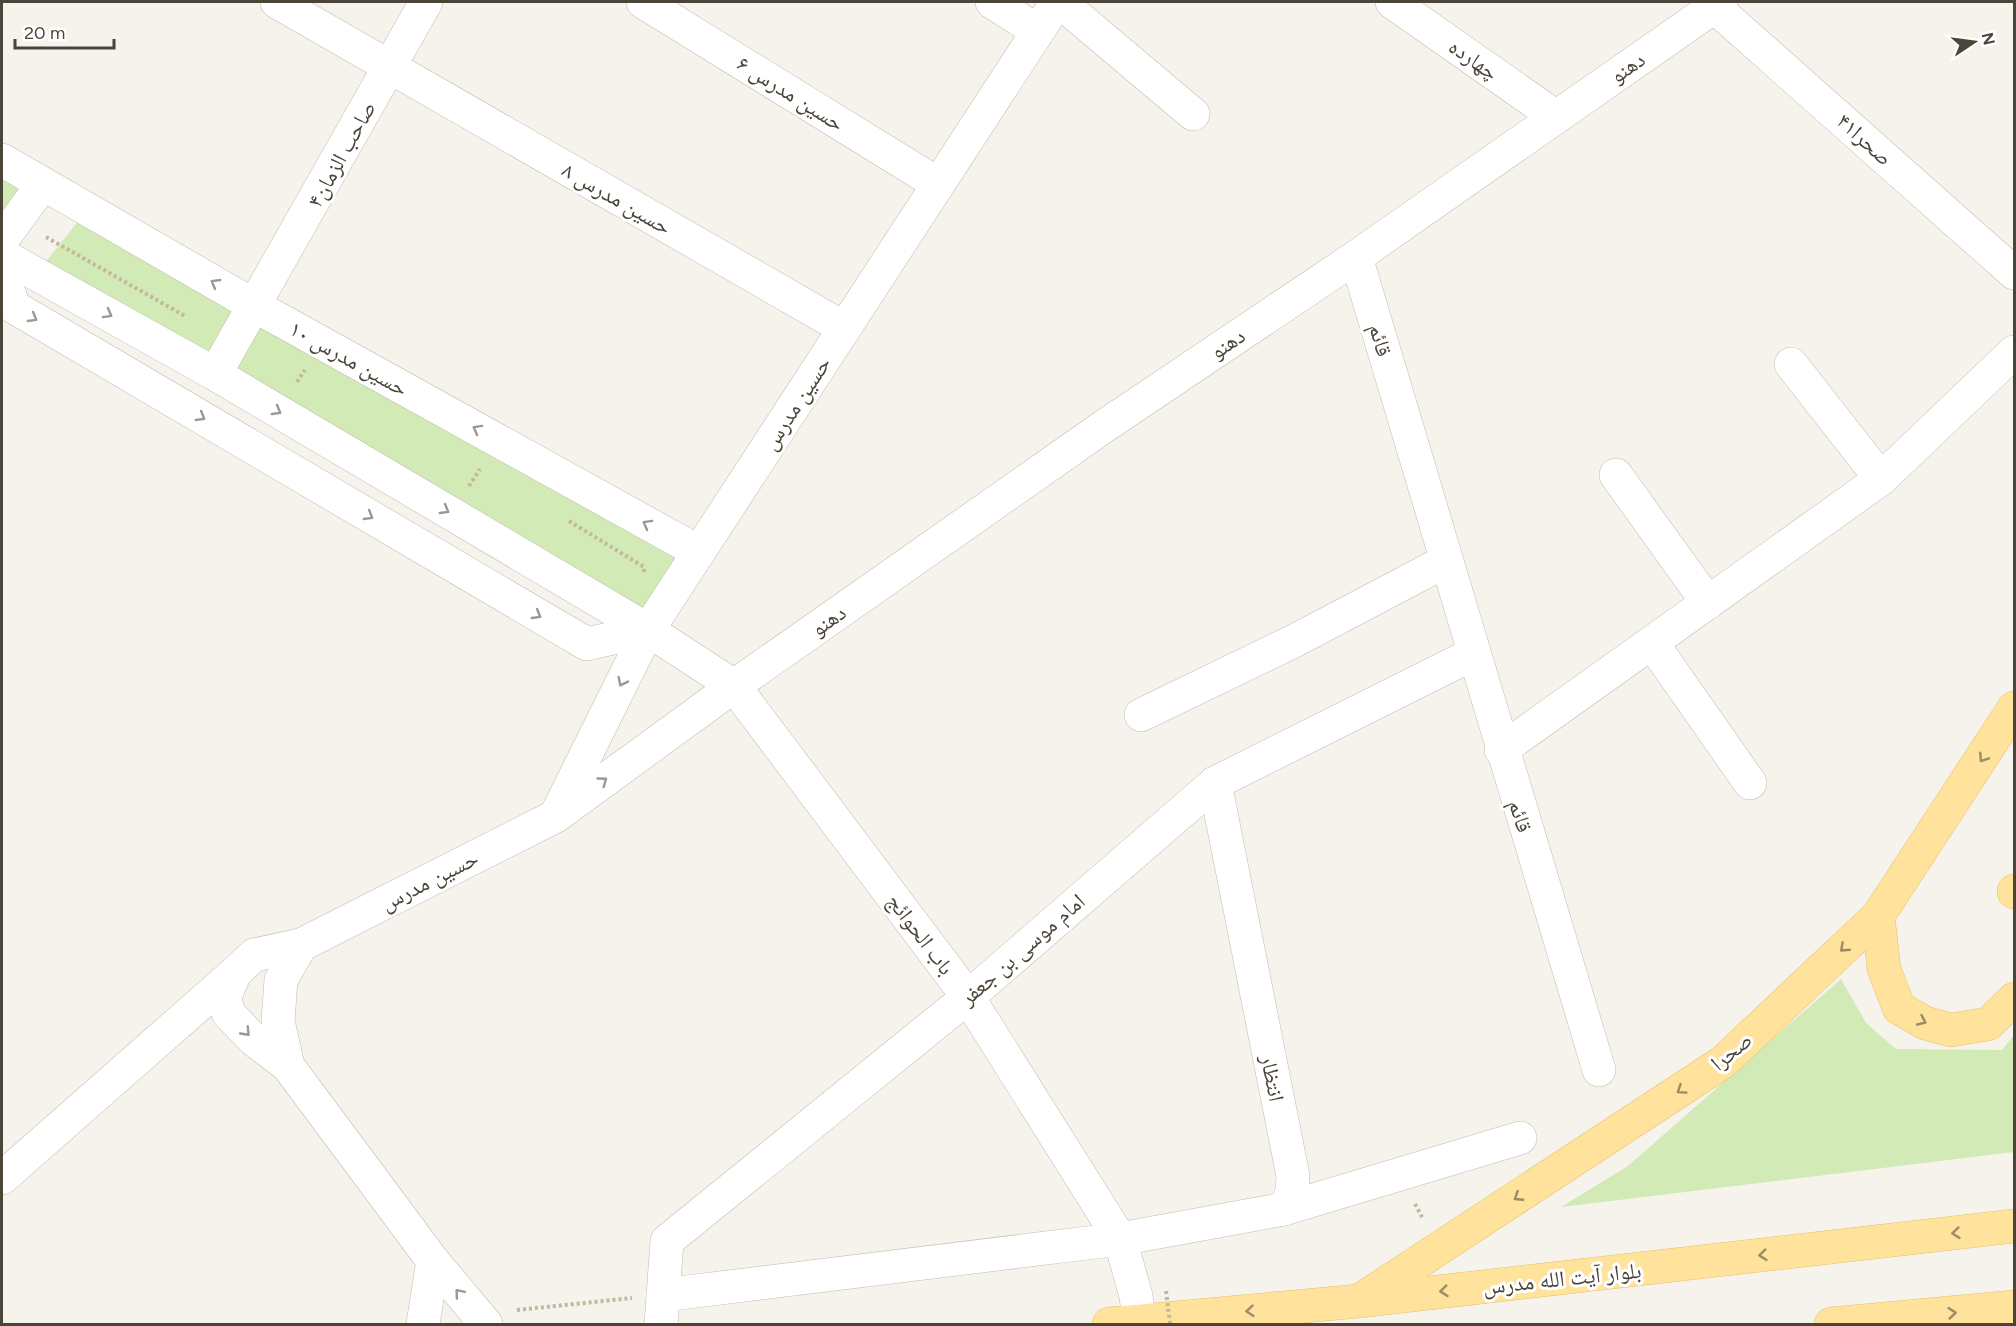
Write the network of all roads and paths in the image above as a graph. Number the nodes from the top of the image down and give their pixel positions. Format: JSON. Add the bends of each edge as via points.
{"nodes":[{"id":1,"x":277,"y":2,"type":"edge"},
{"id":2,"x":426,"y":2,"type":"edge"},
{"id":3,"x":644,"y":2,"type":"edge"},
{"id":4,"x":992,"y":2,"type":"edge"},
{"id":5,"x":1058,"y":2,"type":"edge"},
{"id":6,"x":1392,"y":2,"type":"edge"},
{"id":7,"x":1715,"y":3,"type":"edge"},
{"id":8,"x":1038,"y":31,"type":"junction"},
{"id":9,"x":390,"y":67,"type":"junction"},
{"id":10,"x":1193,"y":114,"type":"dead end"},
{"id":11,"x":1556,"y":117,"type":"junction"},
{"id":12,"x":2,"y":160,"type":"edge"},
{"id":13,"x":43,"y":184,"type":"junction"},
{"id":14,"x":938,"y":184,"type":"junction"},
{"id":15,"x":9,"y":230,"type":"edge"},
{"id":16,"x":2,"y":255,"type":"edge"},
{"id":17,"x":1356,"y":257,"type":"junction"},
{"id":18,"x":2,"y":272,"type":"edge"},
{"id":19,"x":2014,"y":273,"type":"edge"},
{"id":20,"x":255,"y":306,"type":"junction"},
{"id":21,"x":844,"y":328,"type":"junction"},
{"id":22,"x":234,"y":343,"type":"junction"},
{"id":23,"x":2014,"y":352,"type":"edge"},
{"id":24,"x":1791,"y":364,"type":"dead end"},
{"id":25,"x":215,"y":374,"type":"junction"},
{"id":26,"x":288,"y":376,"type":"dead end"},
{"id":27,"x":307,"y":388,"type":"dead end"},
{"id":28,"x":471,"y":461,"type":"dead end"},
{"id":29,"x":481,"y":467,"type":"junction"},
{"id":30,"x":491,"y":474,"type":"dead end"},
{"id":31,"x":1616,"y":475,"type":"dead end"},
{"id":32,"x":1881,"y":479,"type":"junction"},
{"id":33,"x":459,"y":480,"type":"dead end"},
{"id":34,"x":469,"y":486,"type":"junction"},
{"id":35,"x":479,"y":492,"type":"dead end"},
{"id":36,"x":453,"y":514,"type":"junction"},
{"id":37,"x":562,"y":517,"type":"dead end"},
{"id":38,"x":699,"y":552,"type":"junction"},
{"id":39,"x":1446,"y":561,"type":"junction"},
{"id":40,"x":645,"y":579,"type":"dead end"},
{"id":41,"x":1708,"y":603,"type":"junction"},
{"id":42,"x":648,"y":630,"type":"junction"},
{"id":43,"x":1652,"y":643,"type":"junction"},
{"id":44,"x":1473,"y":654,"type":"junction"},
{"id":45,"x":735,"y":686,"type":"junction"},
{"id":46,"x":2014,"y":708,"type":"edge"},
{"id":47,"x":1141,"y":715,"type":"dead end"},
{"id":48,"x":1501,"y":750,"type":"junction"},
{"id":49,"x":1215,"y":783,"type":"junction"},
{"id":50,"x":1749,"y":783,"type":"dead end"},
{"id":51,"x":556,"y":816,"type":"junction"},
{"id":52,"x":1878,"y":916,"type":"junction"},
{"id":53,"x":301,"y":945,"type":"junction"},
{"id":54,"x":235,"y":973,"type":"junction"},
{"id":55,"x":968,"y":997,"type":"junction"},
{"id":56,"x":2014,"y":999,"type":"edge"},
{"id":57,"x":288,"y":1066,"type":"junction"},
{"id":58,"x":1599,"y":1070,"type":"dead end"},
{"id":59,"x":1520,"y":1138,"type":"dead end"},
{"id":60,"x":1401,"y":1174,"type":"junction"},
{"id":61,"x":2,"y":1178,"type":"edge"},
{"id":62,"x":1284,"y":1209,"type":"junction"},
{"id":63,"x":2014,"y":1226,"type":"edge"},
{"id":64,"x":1120,"y":1239,"type":"junction"},
{"id":65,"x":1438,"y":1250,"type":"junction"},
{"id":66,"x":433,"y":1261,"type":"junction"},
{"id":67,"x":1166,"y":1291,"type":"dead end"},
{"id":68,"x":1359,"y":1301,"type":"junction"},
{"id":69,"x":2014,"y":1307,"type":"edge"},
{"id":70,"x":662,"y":1310,"type":"edge"},
{"id":71,"x":482,"y":1319,"type":"edge"},
{"id":72,"x":1139,"y":1323,"type":"edge"},
{"id":73,"x":423,"y":1324,"type":"edge"},
{"id":74,"x":1831,"y":1324,"type":"edge"}],
"edges":[{"from":1,"to":9,"type":"street","name":"حسین مدرس ۸"},
{"from":2,"to":9,"type":"street","name":"صاحب الزمان۴"},
{"from":3,"to":14,"type":"street","name":"حسین مدرس ۶"},
{"from":4,"to":8,"type":"street"},
{"from":5,"to":8,"type":"street","name":"حسین مدرس"},
{"from":5,"to":10,"type":"street"},
{"from":6,"to":11,"type":"street","name":"چهارده"},
{"from":7,"to":11,"type":"street","name":"دهنو"},
{"from":7,"to":19,"type":"street","name":"صحرا۴۱"},
{"from":8,"to":14,"type":"street","name":"حسین مدرس"},
{"from":9,"to":20,"type":"street","name":"صاحب الزمان۴"},
{"from":9,"to":21,"type":"street","name":"حسین مدرس ۸"},
{"from":11,"to":17,"type":"street","name":"دهنو"},
{"from":12,"to":13,"type":"street","name":"حسین مدرس ۱۰"},
{"from":13,"to":15,"type":"street"},
{"from":20,"to":13,"type":"street","name":"حسین مدرس ۱۰","one_way":true},
{"from":14,"to":21,"type":"street","name":"حسین مدرس"},
{"from":15,"to":22,"type":"path"},
{"from":16,"to":25,"type":"street","one_way":true},
{"from":17,"to":39,"type":"street","name":"قائم"},
{"from":17,"to":45,"type":"street","name":"دهنو","via":[[1103,427]]},
{"from":18,"to":42,"type":"street","one_way":true,"via":[[14,307],[586,644]]},
{"from":20,"to":22,"type":"street","name":"صاحب الزمان۴"},
{"from":38,"to":20,"type":"street","name":"حسین مدرس ۱۰","one_way":true},
{"from":21,"to":38,"type":"street","name":"حسین مدرس"},
{"from":22,"to":25,"type":"street","name":"صاحب الزمان۴"},
{"from":23,"to":32,"type":"street"},
{"from":24,"to":32,"type":"street"},
{"from":25,"to":36,"type":"street","one_way":true},
{"from":26,"to":27,"type":"path"},
{"from":28,"to":29,"type":"path"},
{"from":29,"to":30,"type":"path"},
{"from":29,"to":34,"type":"path"},
{"from":31,"to":41,"type":"street"},
{"from":32,"to":41,"type":"street"},
{"from":33,"to":34,"type":"path"},
{"from":34,"to":35,"type":"path"},
{"from":34,"to":36,"type":"path"},
{"from":36,"to":42,"type":"street"},
{"from":37,"to":40,"type":"path","via":[[644,567]]},
{"from":38,"to":42,"type":"street","name":"حسین مدرس"},
{"from":39,"to":44,"type":"street","name":"قائم"},
{"from":39,"to":47,"type":"street"},
{"from":41,"to":43,"type":"street"},
{"from":42,"to":45,"type":"street","name":"باب الحوائج"},
{"from":42,"to":51,"type":"street","name":"حسین مدرس","one_way":true},
{"from":43,"to":48,"type":"street"},
{"from":43,"to":50,"type":"street"},
{"from":44,"to":48,"type":"street","name":"قائم"},
{"from":44,"to":49,"type":"street","name":"امام موسی بن جعفر"},
{"from":51,"to":45,"type":"street","name":"حسین مدرس","one_way":true},
{"from":45,"to":55,"type":"street","name":"باب الحوائج"},
{"from":46,"to":52,"type":"main road","name":"صحرا","one_way":true},
{"from":48,"to":58,"type":"street","name":"قائم"},
{"from":49,"to":55,"type":"street","name":"امام موسی بن جعفر"},
{"from":49,"to":62,"type":"street","name":"انتظار","via":[[1293,1176],[1292,1193]]},
{"from":51,"to":53,"type":"street","name":"حسین مدرس"},
{"from":52,"to":56,"type":"main road","one_way":true,"via":[[1884,969],[1899,1008],[1925,1023],[1951,1030],[1988,1024]]},
{"from":52,"to":65,"type":"main road","name":"صحرا","one_way":true,"via":[[1723,1062]]},
{"from":53,"to":54,"type":"street","name":"حسین مدرس","via":[[254,955]]},
{"from":53,"to":57,"type":"street","via":[[281,980],[278,1021]]},
{"from":54,"to":57,"type":"street","one_way":true,"via":[[225,996],[228,1013],[254,1040]]},
{"from":54,"to":61,"type":"street","name":"حسین مدرس"},
{"from":55,"to":64,"type":"street","name":"باب الحوائج"},
{"from":55,"to":70,"type":"street","name":"امام موسی بن جعفر","via":[[667,1241]]},
{"from":57,"to":66,"type":"street"},
{"from":59,"to":60,"type":"street"},
{"from":60,"to":62,"type":"street"},
{"from":60,"to":65,"type":"path"},
{"from":62,"to":64,"type":"street"},
{"from":63,"to":68,"type":"main road","name":"بلوار آیت الله مدرس","one_way":true},
{"from":64,"to":70,"type":"street"},
{"from":64,"to":72,"type":"street","name":"باب الحوائج","via":[[1136,1296]]},
{"from":65,"to":68,"type":"main road","name":"صحرا"},
{"from":71,"to":66,"type":"street","one_way":true},
{"from":66,"to":73,"type":"street"},
{"from":67,"to":72,"type":"path","bridge":true},
{"from":68,"to":72,"type":"main road","name":"بلوار آیت الله مدرس","one_way":true},
{"from":74,"to":69,"type":"main road","one_way":true},
{"from":70,"to":71,"type":"path"}]}
